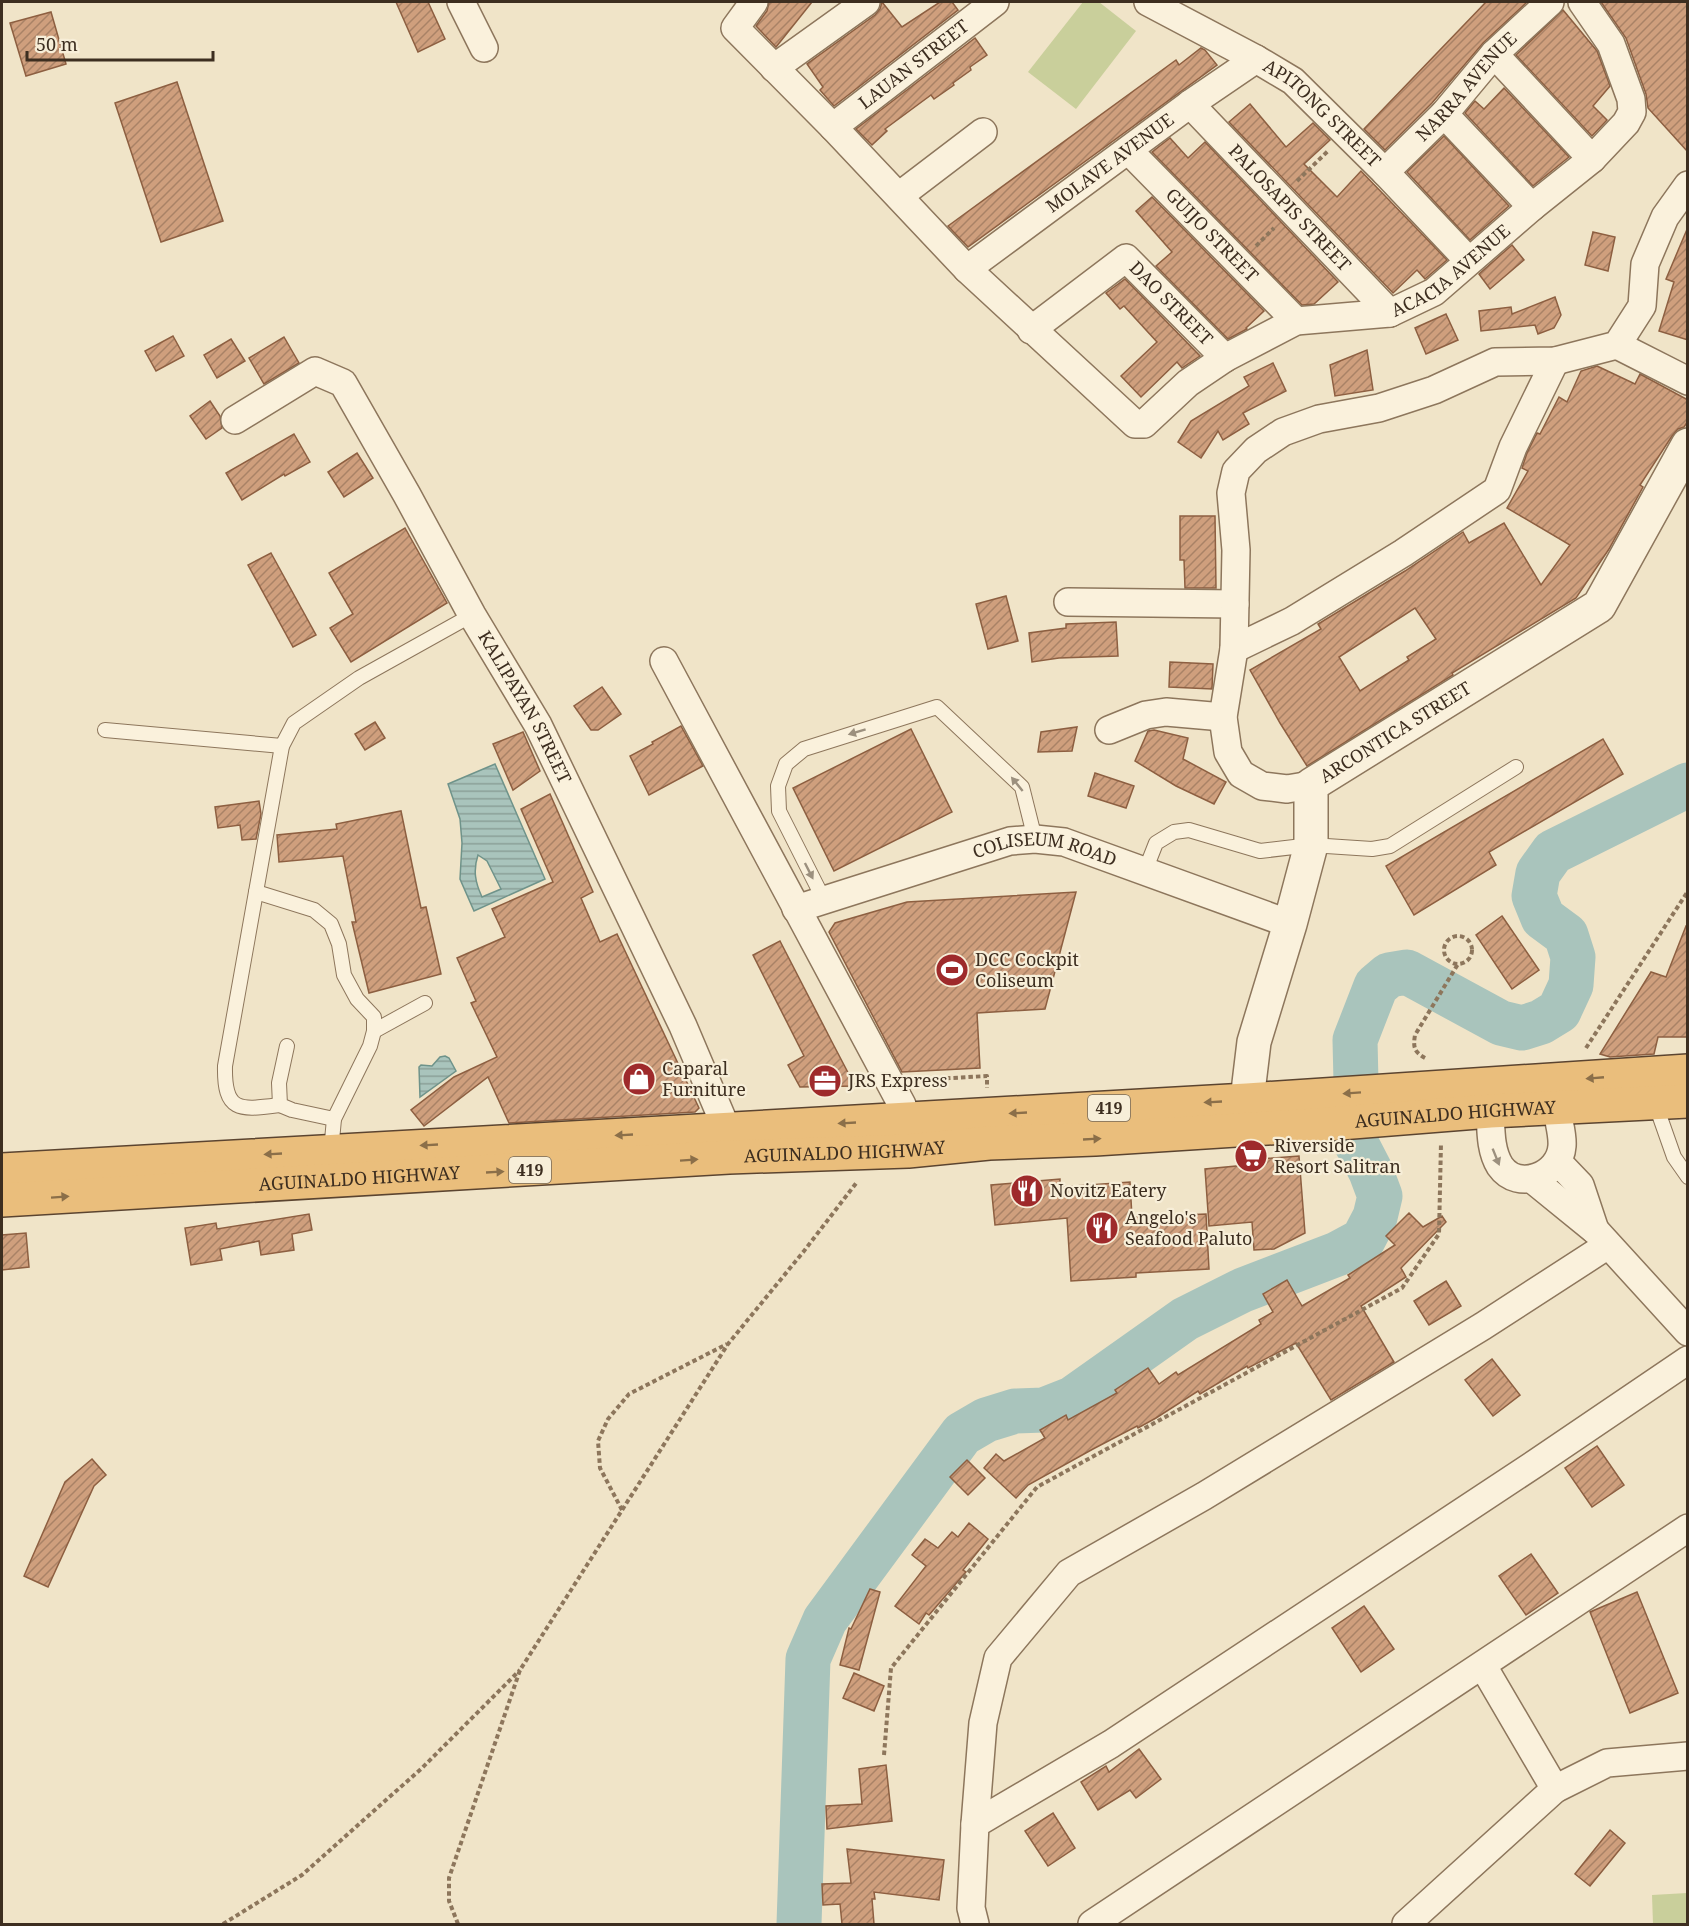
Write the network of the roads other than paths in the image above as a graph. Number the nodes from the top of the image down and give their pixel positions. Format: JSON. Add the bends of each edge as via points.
{"nodes":[{"id":1,"x":460,"y":2,"type":"edge"},
{"id":2,"x":754,"y":2,"type":"edge"},
{"id":3,"x":866,"y":2,"type":"edge"},
{"id":4,"x":995,"y":2,"type":"edge"},
{"id":5,"x":1148,"y":2,"type":"edge"},
{"id":6,"x":1550,"y":2,"type":"edge"},
{"id":7,"x":1582,"y":2,"type":"edge"},
{"id":8,"x":484,"y":48,"type":"dead end"},
{"id":9,"x":1494,"y":54,"type":"junction"},
{"id":10,"x":1256,"y":58,"type":"junction"},
{"id":11,"x":774,"y":68,"type":"junction"},
{"id":12,"x":1190,"y":104,"type":"junction"},
{"id":13,"x":1444,"y":114,"type":"junction"},
{"id":14,"x":834,"y":127,"type":"junction"},
{"id":15,"x":983,"y":132,"type":"dead end"},
{"id":16,"x":1129,"y":151,"type":"junction"},
{"id":17,"x":1592,"y":159,"type":"junction"},
{"id":18,"x":1385,"y":172,"type":"junction"},
{"id":19,"x":1688,"y":185,"type":"edge"},
{"id":20,"x":899,"y":196,"type":"junction"},
{"id":21,"x":1532,"y":207,"type":"junction"},
{"id":22,"x":1469,"y":261,"type":"junction"},
{"id":23,"x":967,"y":269,"type":"junction"},
{"id":24,"x":1390,"y":313,"type":"junction"},
{"id":25,"x":1296,"y":321,"type":"junction"},
{"id":26,"x":1031,"y":330,"type":"junction"},
{"id":27,"x":1617,"y":345,"type":"junction"},
{"id":28,"x":1225,"y":358,"type":"junction"},
{"id":29,"x":1555,"y":361,"type":"junction"},
{"id":30,"x":1688,"y":381,"type":"edge"},
{"id":31,"x":235,"y":420,"type":"dead end"},
{"id":32,"x":1688,"y":445,"type":"edge"},
{"id":33,"x":1068,"y":602,"type":"dead end"},
{"id":34,"x":1235,"y":604,"type":"junction"},
{"id":35,"x":472,"y":615,"type":"junction"},
{"id":36,"x":1234,"y":649,"type":"junction"},
{"id":37,"x":664,"y":661,"type":"dead end"},
{"id":38,"x":1223,"y":717,"type":"junction"},
{"id":39,"x":105,"y":730,"type":"dead end"},
{"id":40,"x":1109,"y":730,"type":"dead end"},
{"id":41,"x":282,"y":746,"type":"junction"},
{"id":42,"x":1516,"y":767,"type":"dead end"},
{"id":43,"x":1311,"y":785,"type":"junction"},
{"id":44,"x":1035,"y":839,"type":"junction"},
{"id":45,"x":1311,"y":845,"type":"junction"},
{"id":46,"x":1145,"y":871,"type":"junction"},
{"id":47,"x":256,"y":892,"type":"junction"},
{"id":48,"x":824,"y":900,"type":"junction"},
{"id":49,"x":796,"y":909,"type":"junction"},
{"id":50,"x":1290,"y":924,"type":"junction"},
{"id":51,"x":425,"y":1003,"type":"dead end"},
{"id":52,"x":374,"y":1031,"type":"junction"},
{"id":53,"x":288,"y":1046,"type":"dead end"},
{"id":54,"x":1688,"y":1071,"type":"edge"},
{"id":55,"x":1654,"y":1088,"type":"junction"},
{"id":56,"x":1247,"y":1100,"type":"junction"},
{"id":57,"x":1688,"y":1101,"type":"edge"},
{"id":58,"x":280,"y":1105,"type":"junction"},
{"id":59,"x":1392,"y":1105,"type":"junction"},
{"id":60,"x":1557,"y":1109,"type":"junction"},
{"id":61,"x":1314,"y":1111,"type":"junction"},
{"id":62,"x":1490,"y":1111,"type":"junction"},
{"id":63,"x":907,"y":1136,"type":"junction"},
{"id":64,"x":726,"y":1144,"type":"junction"},
{"id":65,"x":332,"y":1150,"type":"junction"},
{"id":66,"x":1558,"y":1162,"type":"junction"},
{"id":67,"x":2,"y":1170,"type":"edge"},
{"id":68,"x":1688,"y":1177,"type":"edge"},
{"id":69,"x":1532,"y":1179,"type":"junction"},
{"id":70,"x":2,"y":1200,"type":"edge"},
{"id":71,"x":1602,"y":1238,"type":"junction"},
{"id":72,"x":1688,"y":1332,"type":"edge"},
{"id":73,"x":1688,"y":1360,"type":"edge"},
{"id":74,"x":1688,"y":1528,"type":"edge"},
{"id":75,"x":1484,"y":1666,"type":"junction"},
{"id":76,"x":1688,"y":1756,"type":"edge"},
{"id":77,"x":1555,"y":1789,"type":"junction"},
{"id":78,"x":975,"y":1824,"type":"junction"},
{"id":79,"x":975,"y":1924,"type":"edge"},
{"id":80,"x":1092,"y":1924,"type":"edge"},
{"id":81,"x":1406,"y":1924,"type":"edge"}],
"edges":[{"from":1,"to":8,"type":"street"},
{"from":2,"to":11,"type":"street","via":[[735,28]]},
{"from":3,"to":11,"type":"street"},
{"from":4,"to":14,"type":"street","name":"LAUAN STREET"},
{"from":5,"to":10,"type":"street","name":"APITONG STREET"},
{"from":6,"to":9,"type":"street","name":"NARRA AVENUE"},
{"from":7,"to":17,"type":"street","name":"ACACIA AVENUE","via":[[1611,44],[1632,112]]},
{"from":9,"to":13,"type":"street","name":"NARRA AVENUE"},
{"from":9,"to":17,"type":"street"},
{"from":10,"to":12,"type":"street","name":"MOLAVE AVENUE"},
{"from":10,"to":18,"type":"street","name":"APITONG STREET","via":[[1293,81]]},
{"from":11,"to":14,"type":"street"},
{"from":12,"to":16,"type":"street","name":"MOLAVE AVENUE"},
{"from":12,"to":24,"type":"street","name":"PALOSAPIS STREET"},
{"from":13,"to":18,"type":"street","name":"NARRA AVENUE"},
{"from":13,"to":21,"type":"street"},
{"from":14,"to":20,"type":"street"},
{"from":15,"to":20,"type":"street"},
{"from":16,"to":23,"type":"street","name":"MOLAVE AVENUE"},
{"from":16,"to":25,"type":"street","name":"GUIJO STREET"},
{"from":17,"to":21,"type":"street","name":"ACACIA AVENUE"},
{"from":18,"to":22,"type":"street","name":"APITONG STREET"},
{"from":19,"to":27,"type":"street","via":[[1665,217],[1645,264],[1642,306]]},
{"from":20,"to":23,"type":"street"},
{"from":21,"to":22,"type":"street","name":"ACACIA AVENUE"},
{"from":22,"to":24,"type":"street","name":"ACACIA AVENUE","via":[[1434,292]]},
{"from":23,"to":26,"type":"street"},
{"from":24,"to":25,"type":"street","name":"ACACIA AVENUE"},
{"from":25,"to":28,"type":"street","name":"ACACIA AVENUE"},
{"from":26,"to":28,"type":"street","name":"ACACIA AVENUE","via":[[1135,424],[1144,424],[1188,383]]},
{"from":26,"to":28,"type":"street","name":"DAO STREET","via":[[1126,258]]},
{"from":27,"to":29,"type":"street"},
{"from":27,"to":30,"type":"street"},
{"from":29,"to":34,"type":"street","via":[[1495,362],[1434,390],[1283,432],[1256,450],[1236,471],[1231,493]]},
{"from":29,"to":36,"type":"street","via":[[1513,447],[1497,490],[1292,621]]},
{"from":31,"to":35,"type":"street","name":"KALIPAYAN STREET","via":[[315,371],[343,383]]},
{"from":32,"to":43,"type":"street","name":"ARCONTICA STREET","via":[[1599,606]]},
{"from":33,"to":34,"type":"street"},
{"from":34,"to":36,"type":"street"},
{"from":35,"to":41,"type":"lane","via":[[358,678],[294,723]]},
{"from":35,"to":64,"type":"street","name":"KALIPAYAN STREET","via":[[538,725],[682,1026],[722,1118]]},
{"from":36,"to":38,"type":"street"},
{"from":37,"to":49,"type":"street"},
{"from":38,"to":40,"type":"street","via":[[1166,712],[1146,715]]},
{"from":38,"to":43,"type":"street","via":[[1228,752],[1241,774],[1262,786],[1287,789]]},
{"from":39,"to":41,"type":"lane"},
{"from":41,"to":47,"type":"lane"},
{"from":42,"to":45,"type":"lane","via":[[1390,846],[1361,849]]},
{"from":43,"to":45,"type":"street","name":"ARCONTICA STREET"},
{"from":44,"to":46,"type":"street","name":"COLISEUM ROAD","via":[[1064,842]]},
{"from":44,"to":48,"type":"street","name":"COLISEUM ROAD","via":[[1010,841]]},
{"from":44,"to":48,"type":"lane","one_way":true,"via":[[1022,787],[937,707],[804,749],[786,764],[778,786],[779,811]]},
{"from":45,"to":46,"type":"lane","via":[[1260,851],[1189,830],[1174,832],[1156,843]]},
{"from":45,"to":50,"type":"street","name":"ARCONTICA STREET"},
{"from":46,"to":50,"type":"street","name":"COLISEUM ROAD"},
{"from":47,"to":52,"type":"lane","via":[[314,910],[331,924],[344,975],[357,999],[374,1017]]},
{"from":47,"to":58,"type":"lane","via":[[225,1083],[232,1102],[240,1107]]},
{"from":48,"to":49,"type":"street","name":"COLISEUM ROAD"},
{"from":49,"to":63,"type":"street","via":[[902,1106]]},
{"from":50,"to":56,"type":"street","name":"ARCONTICA STREET","via":[[1254,1042]]},
{"from":51,"to":52,"type":"lane"},
{"from":52,"to":65,"type":"lane"},
{"from":53,"to":58,"type":"lane","via":[[279,1083]]},
{"from":54,"to":55,"type":"highway","name":"AGUINALDO HIGHWAY","number":"419"},
{"from":55,"to":57,"type":"highway","name":"AGUINALDO HIGHWAY","number":"419"},
{"from":55,"to":59,"type":"highway","name":"AGUINALDO HIGHWAY","number":"419","one_way":true},
{"from":55,"to":60,"type":"highway","name":"AGUINALDO HIGHWAY","number":"419"},
{"from":55,"to":68,"type":"lane","via":[[1674,1157]]},
{"from":56,"to":61,"type":"highway","name":"AGUINALDO HIGHWAY","number":"419"},
{"from":56,"to":63,"type":"highway","name":"AGUINALDO HIGHWAY","number":"419","one_way":true},
{"from":58,"to":65,"type":"lane","via":[[292,1110]]},
{"from":59,"to":61,"type":"highway","name":"AGUINALDO HIGHWAY","number":"419"},
{"from":59,"to":62,"type":"highway","name":"AGUINALDO HIGHWAY","number":"419","via":[[1442,1115]]},
{"from":60,"to":62,"type":"highway","name":"AGUINALDO HIGHWAY","number":"419"},
{"from":60,"to":66,"type":"street","via":[[1562,1145]]},
{"from":63,"to":61,"type":"highway","name":"AGUINALDO HIGHWAY","number":"419","one_way":true,"via":[[989,1143]]},
{"from":62,"to":69,"type":"street","one_way":true,"via":[[1493,1148],[1501,1167],[1514,1177]]},
{"from":63,"to":64,"type":"highway","name":"AGUINALDO HIGHWAY","number":"419","one_way":true},
{"from":63,"to":64,"type":"highway","name":"AGUINALDO HIGHWAY","number":"419","via":[[872,1151]]},
{"from":64,"to":65,"type":"highway","name":"AGUINALDO HIGHWAY","number":"419","via":[[562,1168]]},
{"from":65,"to":67,"type":"highway","name":"AGUINALDO HIGHWAY","number":"419","one_way":true},
{"from":70,"to":65,"type":"highway","name":"AGUINALDO HIGHWAY","number":"419","one_way":true},
{"from":66,"to":69,"type":"street","via":[[1546,1174]]},
{"from":66,"to":71,"type":"street","via":[[1580,1185]]},
{"from":69,"to":71,"type":"street"},
{"from":71,"to":72,"type":"street"},
{"from":71,"to":78,"type":"street","via":[[1483,1326],[1214,1490],[1069,1573],[998,1658],[984,1723]]},
{"from":73,"to":78,"type":"street","via":[[1121,1738]]},
{"from":74,"to":75,"type":"street"},
{"from":75,"to":77,"type":"street"},
{"from":75,"to":80,"type":"street"},
{"from":76,"to":77,"type":"street","via":[[1607,1763]]},
{"from":77,"to":81,"type":"street"},
{"from":78,"to":79,"type":"street","via":[[971,1908]]}]}
